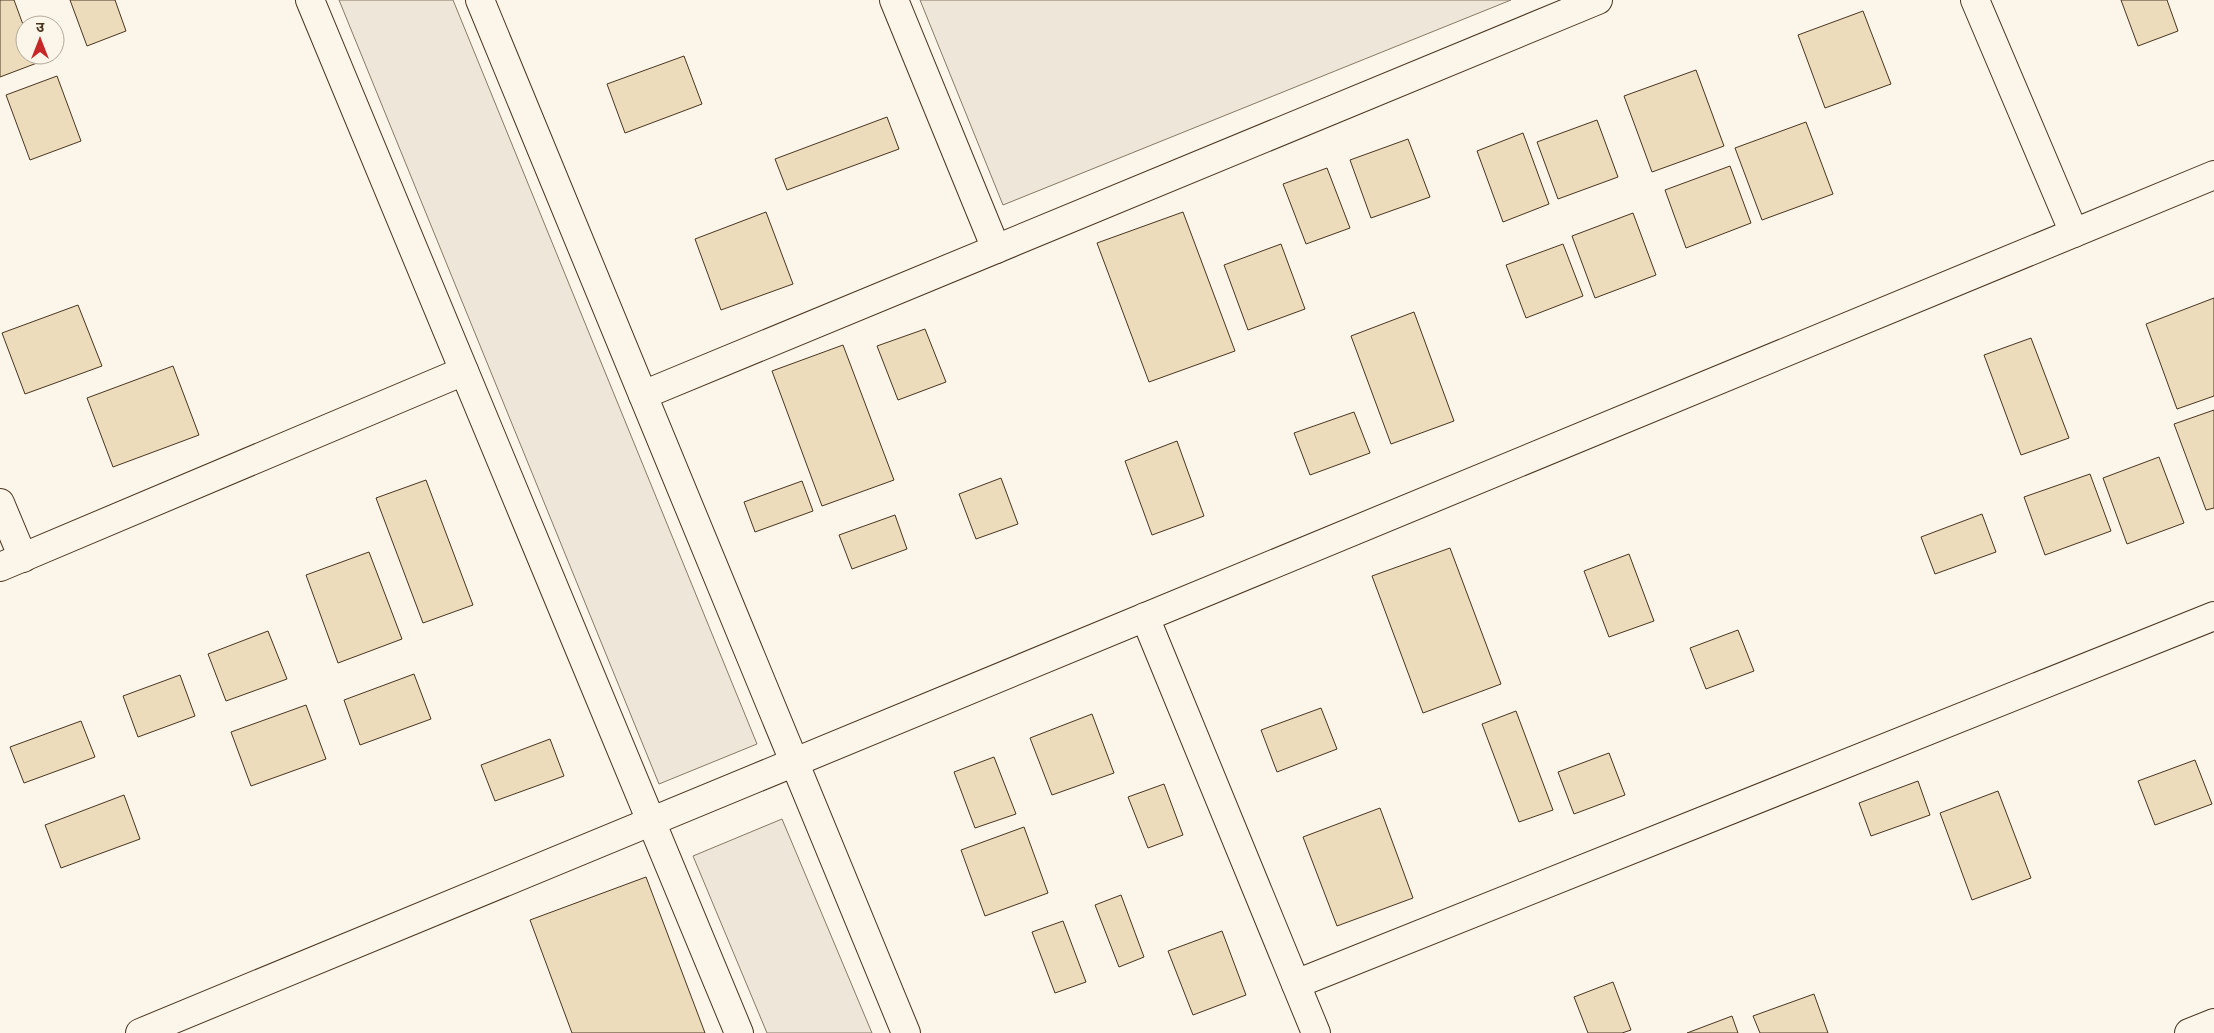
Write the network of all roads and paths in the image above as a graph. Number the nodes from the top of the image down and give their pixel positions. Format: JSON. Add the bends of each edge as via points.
{"nodes":[{"id":1,"x":310,"y":0,"type":"edge"},
{"id":2,"x":480,"y":0,"type":"edge"},
{"id":3,"x":894,"y":0,"type":"edge"},
{"id":4,"x":1598,"y":0,"type":"edge"},
{"id":5,"x":1975,"y":0,"type":"edge"},
{"id":6,"x":2214,"y":175,"type":"edge"},
{"id":7,"x":2074,"y":233,"type":"junction"},
{"id":8,"x":996,"y":248,"type":"junction"},
{"id":9,"x":464,"y":371,"type":"junction"},
{"id":10,"x":643,"y":395,"type":"junction"},
{"id":11,"x":0,"y":503,"type":"edge"},
{"id":12,"x":12,"y":562,"type":"edge"},
{"id":13,"x":2214,"y":616,"type":"edge"},
{"id":14,"x":1145,"y":617,"type":"junction"},
{"id":15,"x":794,"y":762,"type":"junction"},
{"id":16,"x":652,"y":821,"type":"junction"},
{"id":17,"x":1296,"y":984,"type":"junction"},
{"id":18,"x":2214,"y":1023,"type":"edge"},
{"id":19,"x":140,"y":1033,"type":"edge"},
{"id":20,"x":739,"y":1033,"type":"edge"},
{"id":21,"x":906,"y":1033,"type":"edge"},
{"id":22,"x":1316,"y":1033,"type":"edge"},
{"id":23,"x":2189,"y":1033,"type":"edge"}],
"edges":[{"from":1,"to":9,"type":"street"},
{"from":2,"to":10,"type":"street"},
{"from":3,"to":8,"type":"street"},
{"from":4,"to":8,"type":"street"},
{"from":5,"to":7,"type":"street"},
{"from":6,"to":7,"type":"street"},
{"from":7,"to":14,"type":"street"},
{"from":8,"to":10,"type":"street"},
{"from":9,"to":12,"type":"street"},
{"from":9,"to":16,"type":"street"},
{"from":10,"to":15,"type":"street"},
{"from":11,"to":12,"type":"street"},
{"from":13,"to":17,"type":"street"},
{"from":14,"to":15,"type":"street"},
{"from":14,"to":17,"type":"street"},
{"from":15,"to":16,"type":"street"},
{"from":15,"to":21,"type":"street"},
{"from":16,"to":19,"type":"street"},
{"from":16,"to":20,"type":"street"},
{"from":17,"to":22,"type":"street"},
{"from":18,"to":23,"type":"street"}]}
